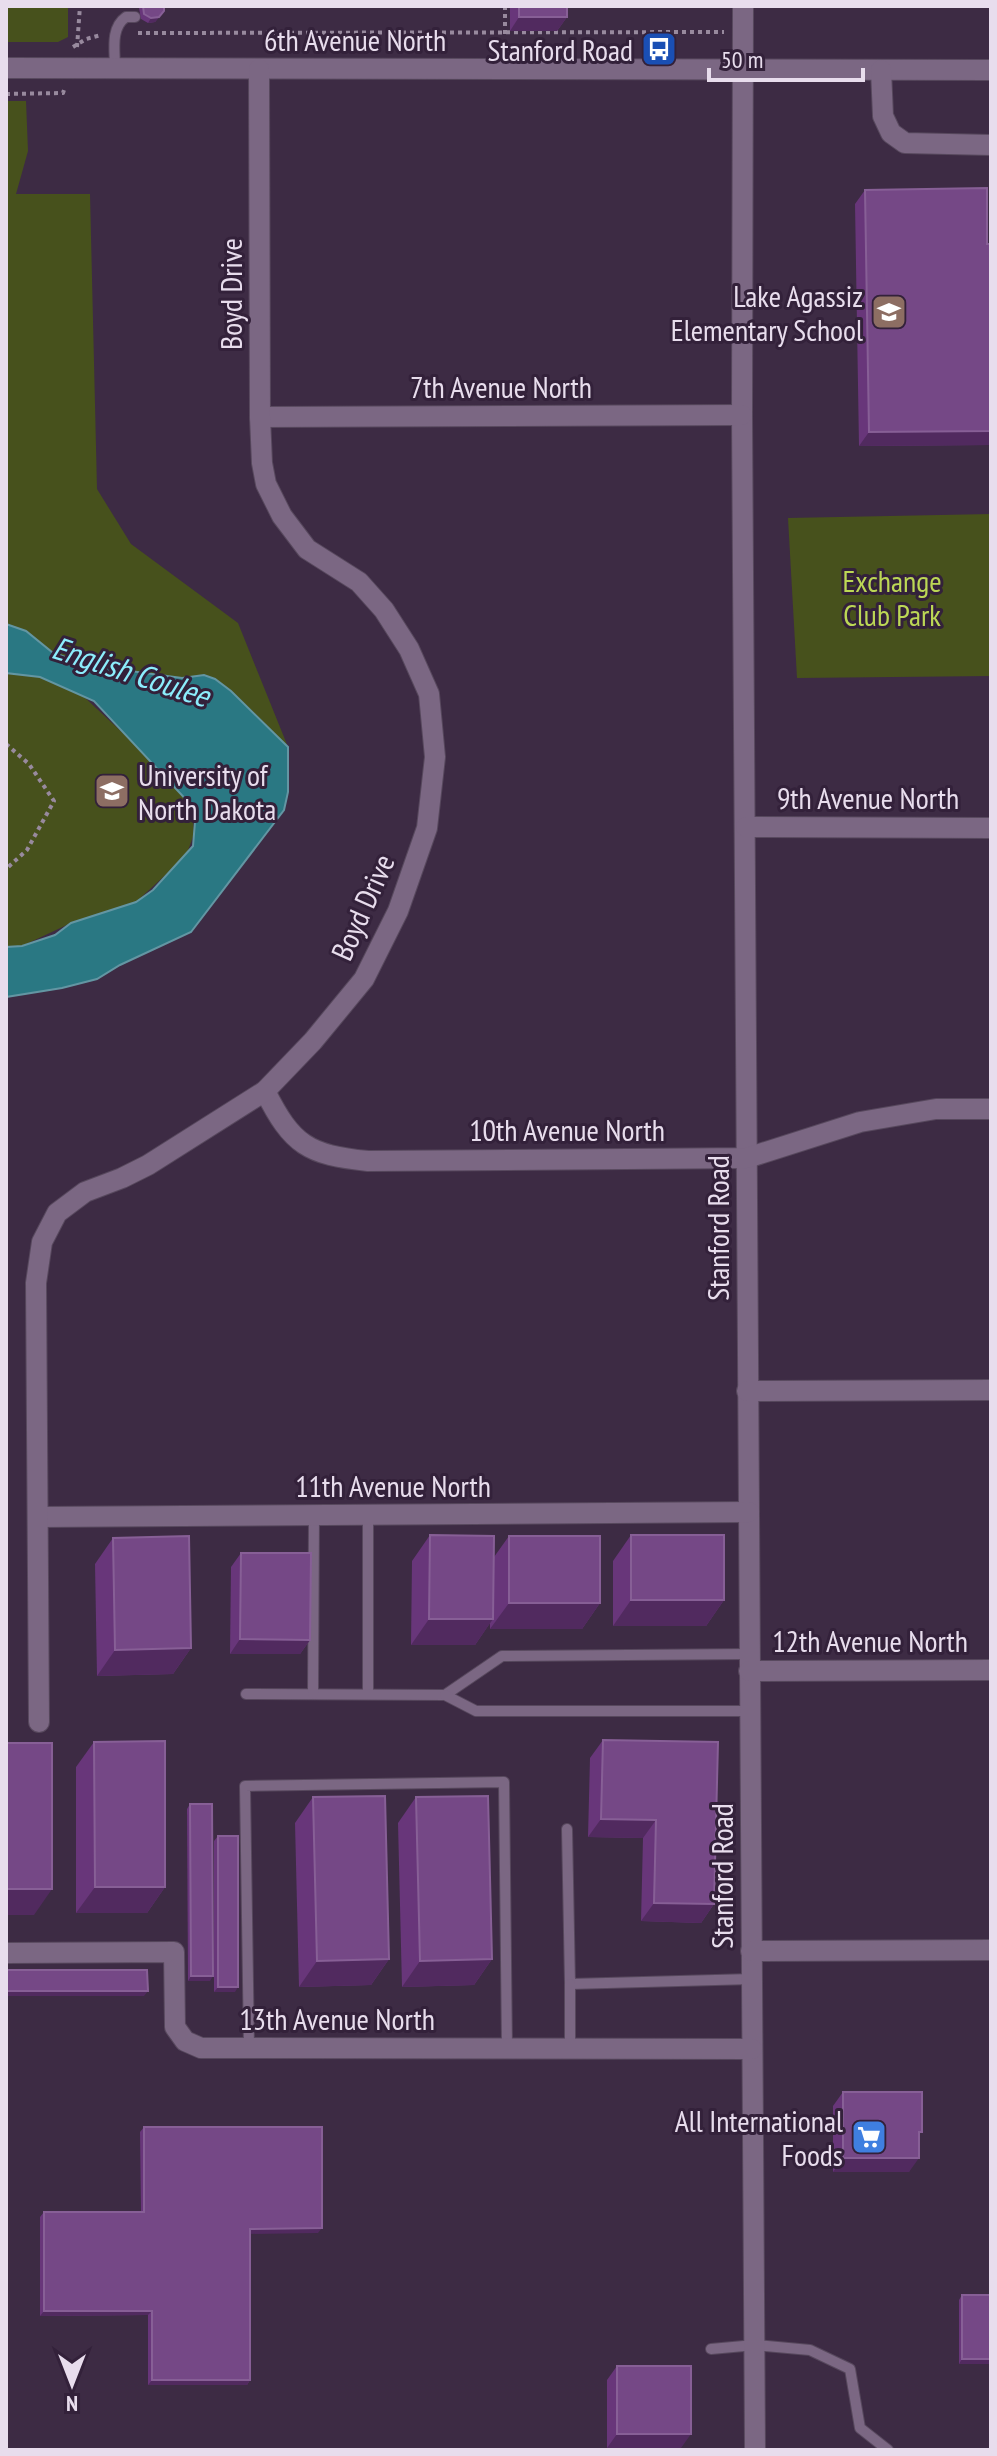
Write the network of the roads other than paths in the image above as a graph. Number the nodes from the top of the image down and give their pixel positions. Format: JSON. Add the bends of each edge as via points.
{"nodes":[{"id":1,"x":743,"y":6,"type":"edge"},
{"id":2,"x":135,"y":17,"type":"dead end"},
{"id":3,"x":6,"y":68,"type":"edge"},
{"id":4,"x":115,"y":68,"type":"junction"},
{"id":5,"x":259,"y":69,"type":"junction"},
{"id":6,"x":881,"y":70,"type":"junction"},
{"id":7,"x":991,"y":70,"type":"edge"},
{"id":8,"x":742,"y":71,"type":"junction"},
{"id":9,"x":991,"y":145,"type":"edge"},
{"id":10,"x":742,"y":415,"type":"junction"},
{"id":11,"x":260,"y":417,"type":"junction"},
{"id":12,"x":746,"y":827,"type":"junction"},
{"id":13,"x":991,"y":828,"type":"edge"},
{"id":14,"x":265,"y":1091,"type":"junction"},
{"id":15,"x":991,"y":1109,"type":"edge"},
{"id":16,"x":747,"y":1158,"type":"junction"},
{"id":17,"x":991,"y":1390,"type":"edge"},
{"id":18,"x":747,"y":1391,"type":"junction"},
{"id":19,"x":749,"y":1512,"type":"junction"},
{"id":20,"x":314,"y":1515,"type":"junction"},
{"id":21,"x":368,"y":1515,"type":"junction"},
{"id":22,"x":38,"y":1517,"type":"junction"},
{"id":23,"x":749,"y":1662,"type":"junction"},
{"id":24,"x":991,"y":1670,"type":"edge"},
{"id":25,"x":246,"y":1694,"type":"dead end"},
{"id":26,"x":313,"y":1694,"type":"junction"},
{"id":27,"x":368,"y":1694,"type":"junction"},
{"id":28,"x":445,"y":1695,"type":"junction"},
{"id":29,"x":750,"y":1711,"type":"junction"},
{"id":30,"x":39,"y":1722,"type":"dead end"},
{"id":31,"x":567,"y":1829,"type":"dead end"},
{"id":32,"x":991,"y":1950,"type":"edge"},
{"id":33,"x":751,"y":1951,"type":"junction"},
{"id":34,"x":6,"y":1953,"type":"edge"},
{"id":35,"x":752,"y":1979,"type":"junction"},
{"id":36,"x":570,"y":1984,"type":"junction"},
{"id":37,"x":249,"y":2048,"type":"junction"},
{"id":38,"x":507,"y":2049,"type":"junction"},
{"id":39,"x":570,"y":2049,"type":"junction"},
{"id":40,"x":752,"y":2049,"type":"junction"},
{"id":41,"x":755,"y":2345,"type":"junction"},
{"id":42,"x":711,"y":2349,"type":"dead end"},
{"id":43,"x":755,"y":2450,"type":"edge"},
{"id":44,"x":888,"y":2450,"type":"edge"}],
"edges":[{"from":1,"to":8,"type":"street","name":"Stanford Road"},
{"from":2,"to":4,"type":"lane","via":[[122,19],[115,34]]},
{"from":3,"to":4,"type":"street","name":"6th Avenue North"},
{"from":4,"to":5,"type":"street","name":"6th Avenue North"},
{"from":5,"to":8,"type":"street","name":"6th Avenue North"},
{"from":5,"to":11,"type":"street","name":"Boyd Drive"},
{"from":6,"to":7,"type":"street","name":"6th Avenue North"},
{"from":6,"to":8,"type":"street","name":"6th Avenue North"},
{"from":6,"to":9,"type":"street","via":[[883,116],[891,133],[905,143]]},
{"from":8,"to":10,"type":"street","name":"Stanford Road"},
{"from":10,"to":11,"type":"street","name":"7th Avenue North"},
{"from":10,"to":12,"type":"street","name":"Stanford Road"},
{"from":11,"to":14,"type":"street","name":"Boyd Drive","via":[[266,484],[282,516],[307,549],[359,582],[409,649],[429,694],[435,757],[427,828],[398,911],[364,979]]},
{"from":12,"to":13,"type":"street","name":"9th Avenue North"},
{"from":12,"to":16,"type":"street","name":"Stanford Road"},
{"from":14,"to":16,"type":"street","name":"10th Avenue North","via":[[280,1121],[302,1144],[335,1157]]},
{"from":14,"to":22,"type":"street","name":"Boyd Drive","via":[[148,1165],[85,1192],[57,1213],[42,1242],[36,1283]]},
{"from":15,"to":16,"type":"street","name":"10th Avenue North","via":[[936,1109],[860,1122]]},
{"from":16,"to":18,"type":"street","name":"Stanford Road"},
{"from":17,"to":18,"type":"street"},
{"from":18,"to":19,"type":"street","name":"Stanford Road"},
{"from":19,"to":21,"type":"street","name":"11th Avenue North"},
{"from":19,"to":23,"type":"street","name":"Stanford Road"},
{"from":20,"to":21,"type":"street","name":"11th Avenue North"},
{"from":20,"to":22,"type":"street","name":"11th Avenue North"},
{"from":20,"to":26,"type":"lane"},
{"from":21,"to":27,"type":"lane"},
{"from":22,"to":30,"type":"street","name":"Boyd Drive"},
{"from":23,"to":24,"type":"street","name":"12th Avenue North"},
{"from":23,"to":28,"type":"lane","via":[[502,1656]]},
{"from":23,"to":29,"type":"street","name":"Stanford Road"},
{"from":25,"to":26,"type":"lane"},
{"from":26,"to":27,"type":"lane"},
{"from":27,"to":28,"type":"lane"},
{"from":28,"to":29,"type":"lane","via":[[476,1711]]},
{"from":29,"to":33,"type":"street","name":"Stanford Road"},
{"from":31,"to":36,"type":"lane"},
{"from":32,"to":33,"type":"street"},
{"from":33,"to":35,"type":"street","name":"Stanford Road"},
{"from":34,"to":37,"type":"street","name":"13th Avenue North","via":[[174,1952],[175,2027],[185,2041],[201,2048]]},
{"from":35,"to":36,"type":"lane"},
{"from":35,"to":40,"type":"street","name":"Stanford Road"},
{"from":36,"to":39,"type":"lane"},
{"from":37,"to":38,"type":"street","name":"13th Avenue North"},
{"from":37,"to":38,"type":"lane","via":[[245,1786],[504,1782]]},
{"from":38,"to":39,"type":"street","name":"13th Avenue North"},
{"from":39,"to":40,"type":"street","name":"13th Avenue North"},
{"from":40,"to":41,"type":"street","name":"Stanford Road"},
{"from":41,"to":42,"type":"lane"},
{"from":41,"to":43,"type":"street","name":"Stanford Road"},
{"from":41,"to":44,"type":"lane","via":[[810,2350],[850,2369],[860,2428]]}]}
